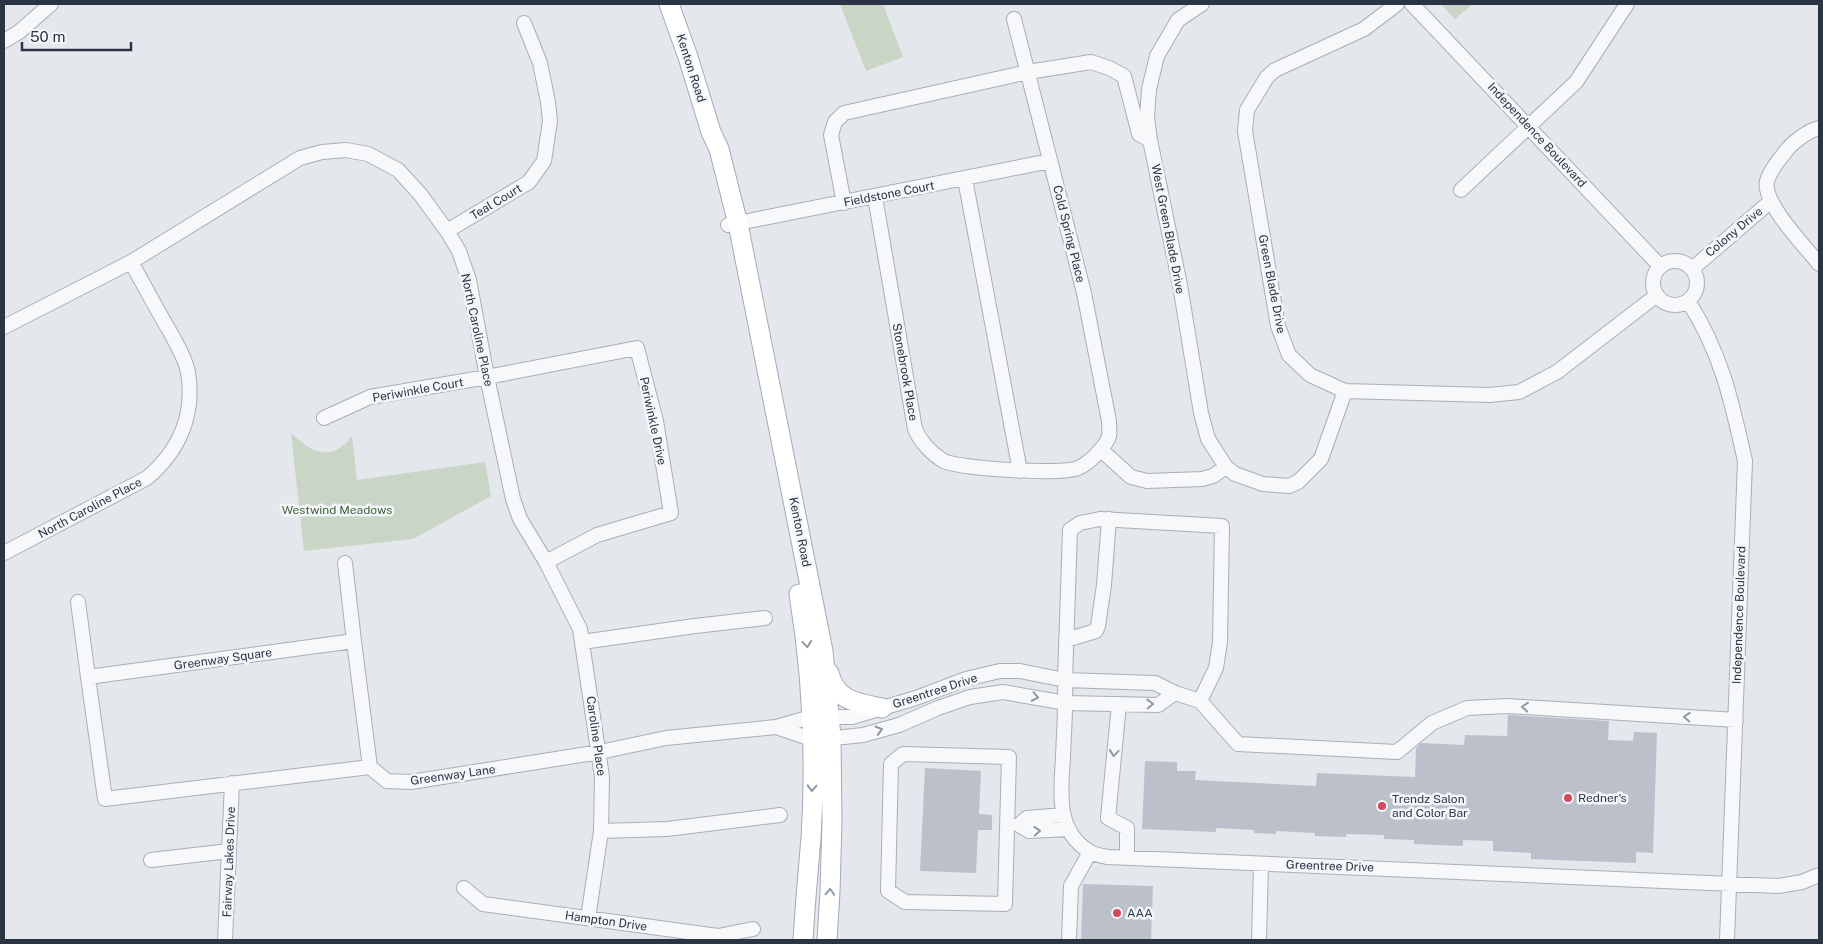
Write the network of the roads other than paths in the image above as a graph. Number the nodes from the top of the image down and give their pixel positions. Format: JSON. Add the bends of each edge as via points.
{"nodes":[{"id":1,"x":51,"y":4,"type":"edge"},
{"id":2,"x":670,"y":4,"type":"edge"},
{"id":3,"x":1202,"y":4,"type":"edge"},
{"id":4,"x":1396,"y":4,"type":"edge"},
{"id":5,"x":1412,"y":4,"type":"edge"},
{"id":6,"x":1627,"y":4,"type":"edge"},
{"id":7,"x":1014,"y":19,"type":"dead end"},
{"id":8,"x":524,"y":23,"type":"dead end"},
{"id":9,"x":4,"y":41,"type":"edge"},
{"id":10,"x":1028,"y":72,"type":"junction"},
{"id":11,"x":1528,"y":126,"type":"junction"},
{"id":12,"x":1819,"y":128,"type":"edge"},
{"id":13,"x":1150,"y":140,"type":"junction"},
{"id":14,"x":1050,"y":161,"type":"junction"},
{"id":15,"x":965,"y":179,"type":"junction"},
{"id":16,"x":1461,"y":190,"type":"dead end"},
{"id":17,"x":874,"y":197,"type":"junction"},
{"id":18,"x":1771,"y":201,"type":"junction"},
{"id":19,"x":844,"y":203,"type":"junction"},
{"id":20,"x":733,"y":225,"type":"junction"},
{"id":21,"x":447,"y":231,"type":"junction"},
{"id":22,"x":132,"y":262,"type":"junction"},
{"id":23,"x":1819,"y":264,"type":"edge"},
{"id":24,"x":1660,"y":266,"type":"junction"},
{"id":25,"x":1692,"y":269,"type":"junction"},
{"id":26,"x":1657,"y":295,"type":"junction"},
{"id":27,"x":1688,"y":300,"type":"junction"},
{"id":28,"x":4,"y":327,"type":"edge"},
{"id":29,"x":487,"y":378,"type":"junction"},
{"id":30,"x":1345,"y":391,"type":"junction"},
{"id":31,"x":324,"y":418,"type":"dead end"},
{"id":32,"x":1101,"y":450,"type":"junction"},
{"id":33,"x":1226,"y":467,"type":"junction"},
{"id":34,"x":1020,"y":471,"type":"junction"},
{"id":35,"x":1109,"y":519,"type":"junction"},
{"id":36,"x":4,"y":553,"type":"edge"},
{"id":37,"x":546,"y":562,"type":"junction"},
{"id":38,"x":345,"y":564,"type":"dead end"},
{"id":39,"x":78,"y":602,"type":"dead end"},
{"id":40,"x":765,"y":618,"type":"dead end"},
{"id":41,"x":1066,"y":640,"type":"junction"},
{"id":42,"x":354,"y":641,"type":"junction"},
{"id":43,"x":582,"y":642,"type":"junction"},
{"id":44,"x":823,"y":651,"type":"junction"},
{"id":45,"x":88,"y":677,"type":"junction"},
{"id":46,"x":1065,"y":680,"type":"junction"},
{"id":47,"x":1175,"y":692,"type":"junction"},
{"id":48,"x":1200,"y":702,"type":"junction"},
{"id":49,"x":1066,"y":703,"type":"junction"},
{"id":50,"x":1119,"y":704,"type":"junction"},
{"id":51,"x":882,"y":708,"type":"junction"},
{"id":52,"x":821,"y":717,"type":"junction"},
{"id":53,"x":1736,"y":720,"type":"junction"},
{"id":54,"x":776,"y":727,"type":"junction"},
{"id":55,"x":831,"y":737,"type":"junction"},
{"id":56,"x":811,"y":739,"type":"junction"},
{"id":57,"x":600,"y":752,"type":"junction"},
{"id":58,"x":370,"y":767,"type":"junction"},
{"id":59,"x":232,"y":783,"type":"junction"},
{"id":60,"x":1063,"y":814,"type":"junction"},
{"id":61,"x":780,"y":816,"type":"dead end"},
{"id":62,"x":1013,"y":825,"type":"junction"},
{"id":63,"x":1069,"y":829,"type":"junction"},
{"id":64,"x":600,"y":830,"type":"junction"},
{"id":65,"x":229,"y":851,"type":"junction"},
{"id":66,"x":1090,"y":852,"type":"junction"},
{"id":67,"x":1127,"y":858,"type":"junction"},
{"id":68,"x":151,"y":860,"type":"dead end"},
{"id":69,"x":1261,"y":864,"type":"junction"},
{"id":70,"x":1819,"y":875,"type":"edge"},
{"id":71,"x":1730,"y":884,"type":"junction"},
{"id":72,"x":464,"y":888,"type":"dead end"},
{"id":73,"x":588,"y":918,"type":"junction"},
{"id":74,"x":753,"y":930,"type":"dead end"},
{"id":75,"x":226,"y":940,"type":"edge"},
{"id":76,"x":803,"y":940,"type":"edge"},
{"id":77,"x":826,"y":940,"type":"edge"},
{"id":78,"x":1068,"y":940,"type":"edge"},
{"id":79,"x":1259,"y":940,"type":"edge"},
{"id":80,"x":1727,"y":940,"type":"edge"}],
"edges":[{"from":1,"to":9,"type":"street"},
{"from":2,"to":20,"type":"main road","name":"Kenton Road","via":[[711,132],[712,155]]},
{"from":3,"to":13,"type":"street","name":"West Green Blade Drive","via":[[1178,20],[1157,56],[1149,89],[1147,118]]},
{"from":4,"to":30,"type":"street","name":"Green Blade Drive","via":[[1364,29],[1275,70],[1267,77],[1247,110],[1245,132],[1278,326],[1289,355],[1310,375]]},
{"from":5,"to":11,"type":"street","name":"Independence Boulevard"},
{"from":6,"to":11,"type":"street","via":[[1576,82]]},
{"from":7,"to":10,"type":"street","name":"Cold Spring Place"},
{"from":8,"to":21,"type":"street","name":"Teal Court","via":[[540,63],[548,102],[550,121],[544,161],[529,182]]},
{"from":10,"to":13,"type":"street","via":[[1090,62],[1124,76],[1139,134]]},
{"from":10,"to":14,"type":"street","name":"Cold Spring Place"},
{"from":10,"to":19,"type":"street","via":[[844,113],[835,122],[831,135]]},
{"from":11,"to":16,"type":"street"},
{"from":11,"to":24,"type":"street","name":"Independence Boulevard"},
{"from":12,"to":18,"type":"street","name":"Colony Drive","via":[[1813,129],[1785,151],[1775,165],[1767,183]]},
{"from":13,"to":33,"type":"street","name":"West Green Blade Drive","via":[[1180,285],[1201,413],[1208,439]]},
{"from":14,"to":15,"type":"street","name":"Fieldstone Court"},
{"from":14,"to":32,"type":"street","name":"Cold Spring Place","via":[[1084,293],[1109,421],[1109,435]]},
{"from":15,"to":17,"type":"street","name":"Fieldstone Court"},
{"from":15,"to":34,"type":"street"},
{"from":17,"to":19,"type":"street","name":"Fieldstone Court"},
{"from":17,"to":34,"type":"street","name":"Stonebrook Place","via":[[919,438],[949,463]]},
{"from":18,"to":23,"type":"street"},
{"from":18,"to":25,"type":"street","name":"Colony Drive"},
{"from":19,"to":20,"type":"street","name":"Fieldstone Court"},
{"from":20,"to":44,"type":"main road","name":"Kenton Road"},
{"from":20,"to":52,"type":"main road","name":"Kenton Road","one_way":true},
{"from":21,"to":22,"type":"street","name":"North Caroline Place","via":[[398,170],[368,154],[346,150],[322,152],[300,158]]},
{"from":21,"to":29,"type":"street","name":"North Caroline Place","via":[[459,251],[468,280]]},
{"from":22,"to":28,"type":"street","name":"North Caroline Place"},
{"from":22,"to":36,"type":"street","name":"North Caroline Place","via":[[188,372],[186,421],[173,450],[147,478]]},
{"from":24,"to":25,"type":"street","via":[[1677,261]]},
{"from":24,"to":26,"type":"street","via":[[1653,280]]},
{"from":25,"to":27,"type":"street","via":[[1697,283]]},
{"from":26,"to":27,"type":"street","via":[[1672,304]]},
{"from":26,"to":30,"type":"street","name":"Green Blade Drive","via":[[1556,372],[1519,392],[1489,395]]},
{"from":27,"to":53,"type":"street","name":"Independence Boulevard","via":[[1722,368],[1745,461]]},
{"from":29,"to":31,"type":"street","name":"Periwinkle Court","via":[[370,397]]},
{"from":29,"to":37,"type":"street","name":"North Caroline Place","via":[[513,499],[520,519]]},
{"from":29,"to":37,"type":"street","name":"Periwinkle Drive","via":[[637,348],[656,421],[671,513],[598,535]]},
{"from":30,"to":33,"type":"street","via":[[1321,459],[1298,482],[1289,486],[1262,484]]},
{"from":32,"to":33,"type":"street","via":[[1131,477],[1147,480],[1202,479]]},
{"from":32,"to":34,"type":"street","name":"Stonebrook Place","via":[[1077,469]]},
{"from":35,"to":41,"type":"street","via":[[1098,626],[1096,631]]},
{"from":35,"to":41,"type":"street","via":[[1080,523],[1070,530]]},
{"from":35,"to":48,"type":"street","via":[[1222,526],[1220,642],[1216,668]]},
{"from":37,"to":43,"type":"street","name":"Caroline Place","via":[[580,629]]},
{"from":38,"to":42,"type":"street"},
{"from":39,"to":45,"type":"street"},
{"from":40,"to":43,"type":"street"},
{"from":41,"to":46,"type":"street"},
{"from":42,"to":45,"type":"street","name":"Greenway Square"},
{"from":42,"to":58,"type":"street"},
{"from":43,"to":57,"type":"street","name":"Caroline Place"},
{"from":44,"to":51,"type":"main road","via":[[831,683],[842,696],[856,703]]},
{"from":44,"to":52,"type":"main road","name":"Kenton Road"},
{"from":45,"to":59,"type":"street","via":[[105,799]]},
{"from":46,"to":47,"type":"street","name":"Greentree Drive","via":[[1155,683]]},
{"from":46,"to":49,"type":"street"},
{"from":46,"to":51,"type":"street","name":"Greentree Drive","via":[[1020,671],[1000,671],[966,679]]},
{"from":47,"to":48,"type":"street","name":"Greentree Drive"},
{"from":50,"to":47,"type":"street","name":"Greentree Drive","one_way":true,"via":[[1158,705]]},
{"from":53,"to":48,"type":"street","one_way":true,"via":[[1508,706],[1467,708],[1432,723],[1397,752],[1238,744]]},
{"from":49,"to":50,"type":"street","name":"Greentree Drive"},
{"from":55,"to":49,"type":"street","name":"Greentree Drive","one_way":true,"via":[[863,735],[899,725],[956,701],[1003,692]]},
{"from":49,"to":60,"type":"street","via":[[1060,798]]},
{"from":50,"to":67,"type":"street","one_way":true,"via":[[1108,818],[1127,828]]},
{"from":51,"to":52,"type":"street","name":"Greentree Drive","via":[[852,717]]},
{"from":52,"to":54,"type":"street","name":"Greenway Lane"},
{"from":52,"to":55,"type":"main road","name":"Kenton Road"},
{"from":52,"to":56,"type":"main road","name":"Kenton Road"},
{"from":53,"to":71,"type":"street","name":"Independence Boulevard"},
{"from":54,"to":56,"type":"street","name":"Greenway Lane"},
{"from":54,"to":57,"type":"street","name":"Greenway Lane","via":[[666,738]]},
{"from":55,"to":56,"type":"street","name":"Greentree Drive"},
{"from":77,"to":55,"type":"main road","name":"Kenton Road","one_way":true,"via":[[830,892]]},
{"from":56,"to":76,"type":"main road","name":"Kenton Road","one_way":true,"via":[[810,838]]},
{"from":57,"to":58,"type":"street","name":"Greenway Lane","via":[[411,782],[387,781]]},
{"from":57,"to":64,"type":"street","name":"Caroline Place"},
{"from":58,"to":59,"type":"street"},
{"from":59,"to":65,"type":"street","name":"Fairway Lakes Drive"},
{"from":60,"to":62,"type":"street","via":[[1027,818]]},
{"from":60,"to":63,"type":"street"},
{"from":61,"to":64,"type":"street","via":[[667,829]]},
{"from":62,"to":62,"type":"street","via":[[1009,757],[903,754],[891,764],[888,891],[905,902],[1005,904]]},
{"from":62,"to":63,"type":"street","one_way":true,"via":[[1029,832]]},
{"from":63,"to":66,"type":"street","via":[[1077,842]]},
{"from":64,"to":73,"type":"street","name":"Caroline Place"},
{"from":65,"to":68,"type":"street"},
{"from":65,"to":75,"type":"street","name":"Fairway Lakes Drive"},
{"from":66,"to":67,"type":"street","name":"Greentree Drive","via":[[1108,858]]},
{"from":66,"to":78,"type":"street","via":[[1071,886]]},
{"from":67,"to":69,"type":"street","name":"Greentree Drive"},
{"from":69,"to":71,"type":"street","name":"Greentree Drive"},
{"from":69,"to":79,"type":"street"},
{"from":70,"to":71,"type":"street","name":"Greentree Drive","via":[[1778,886]]},
{"from":71,"to":80,"type":"street","name":"Independence Boulevard"},
{"from":72,"to":73,"type":"street","name":"Hampton Drive","via":[[483,904]]},
{"from":73,"to":74,"type":"street","name":"Hampton Drive","via":[[718,936]]}]}
